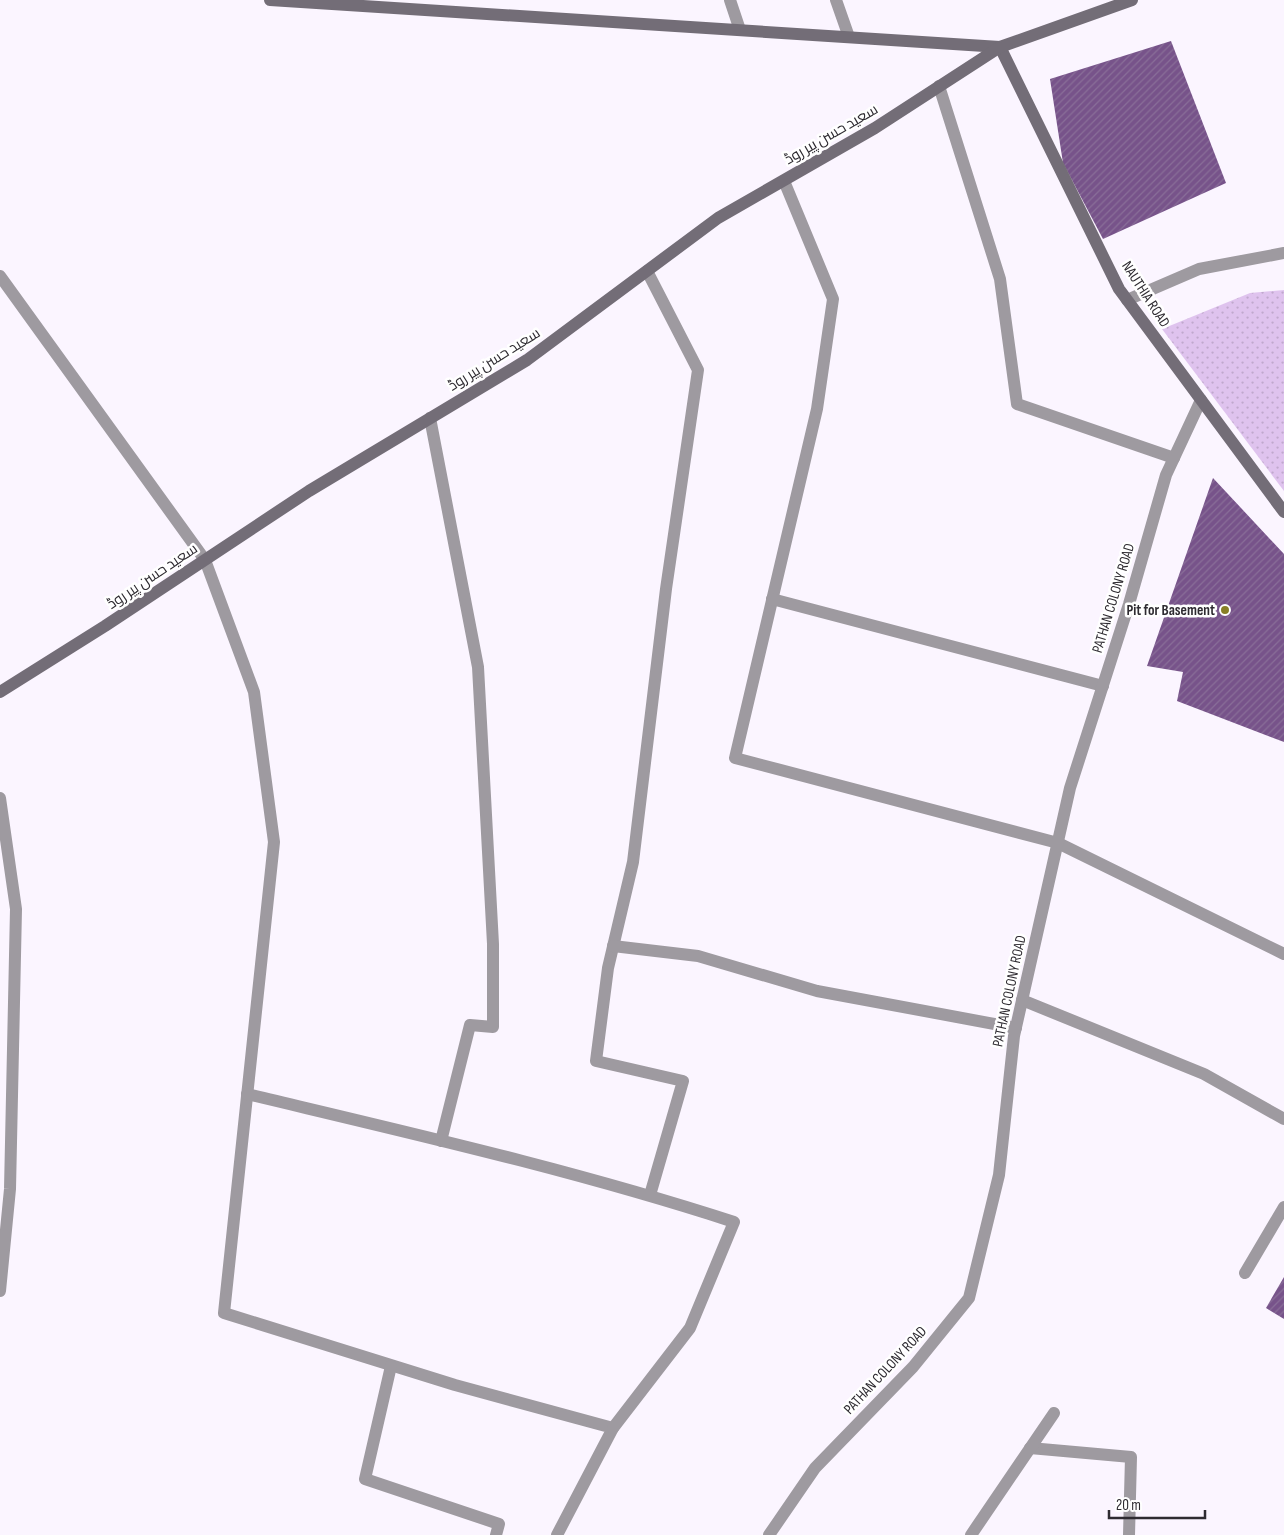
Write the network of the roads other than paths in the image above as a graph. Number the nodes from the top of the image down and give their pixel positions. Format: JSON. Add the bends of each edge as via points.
{"nodes":[{"id":1,"x":270,"y":0,"type":"edge"},
{"id":2,"x":730,"y":0,"type":"edge"},
{"id":3,"x":836,"y":0,"type":"edge"},
{"id":4,"x":1132,"y":0,"type":"edge"},
{"id":5,"x":740,"y":30,"type":"junction"},
{"id":6,"x":850,"y":37,"type":"junction"},
{"id":7,"x":1000,"y":47,"type":"junction"},
{"id":8,"x":940,"y":86,"type":"junction"},
{"id":9,"x":784,"y":181,"type":"junction"},
{"id":10,"x":1284,"y":253,"type":"edge"},
{"id":11,"x":647,"y":271,"type":"junction"},
{"id":12,"x":0,"y":276,"type":"edge"},
{"id":13,"x":1127,"y":300,"type":"junction"},
{"id":14,"x":1201,"y":400,"type":"junction"},
{"id":15,"x":430,"y":418,"type":"junction"},
{"id":16,"x":1174,"y":458,"type":"junction"},
{"id":17,"x":1284,"y":512,"type":"edge"},
{"id":18,"x":204,"y":560,"type":"junction"},
{"id":19,"x":772,"y":600,"type":"junction"},
{"id":20,"x":1103,"y":686,"type":"junction"},
{"id":21,"x":0,"y":692,"type":"edge"},
{"id":22,"x":0,"y":798,"type":"edge"},
{"id":23,"x":1058,"y":843,"type":"junction"},
{"id":24,"x":613,"y":946,"type":"junction"},
{"id":25,"x":1284,"y":954,"type":"edge"},
{"id":26,"x":1022,"y":1000,"type":"junction"},
{"id":27,"x":1016,"y":1028,"type":"junction"},
{"id":28,"x":247,"y":1094,"type":"junction"},
{"id":29,"x":1284,"y":1119,"type":"edge"},
{"id":30,"x":441,"y":1141,"type":"junction"},
{"id":31,"x":650,"y":1195,"type":"junction"},
{"id":32,"x":1284,"y":1207,"type":"edge"},
{"id":33,"x":1246,"y":1273,"type":"dead end"},
{"id":34,"x":0,"y":1291,"type":"edge"},
{"id":35,"x":392,"y":1366,"type":"junction"},
{"id":36,"x":1054,"y":1413,"type":"dead end"},
{"id":37,"x":614,"y":1428,"type":"junction"},
{"id":38,"x":1030,"y":1448,"type":"junction"},
{"id":39,"x":496,"y":1535,"type":"edge"},
{"id":40,"x":557,"y":1535,"type":"edge"},
{"id":41,"x":769,"y":1535,"type":"edge"},
{"id":42,"x":971,"y":1535,"type":"edge"},
{"id":43,"x":1129,"y":1535,"type":"edge"}],
"edges":[{"from":1,"to":5,"type":"street"},
{"from":2,"to":5,"type":"street"},
{"from":3,"to":6,"type":"street"},
{"from":4,"to":7,"type":"street"},
{"from":5,"to":6,"type":"street"},
{"from":6,"to":7,"type":"street"},
{"from":7,"to":8,"type":"street","name":"سعید حسن پیر روڈ"},
{"from":7,"to":13,"type":"street","name":"NAUTHIA ROAD"},
{"from":8,"to":9,"type":"street","name":"سعید حسن پیر روڈ"},
{"from":8,"to":16,"type":"street","via":[[1000,279],[1017,404]]},
{"from":9,"to":11,"type":"street","name":"سعید حسن پیر روڈ","via":[[718,218]]},
{"from":9,"to":19,"type":"street","via":[[833,299],[817,409]]},
{"from":10,"to":13,"type":"street","via":[[1199,269]]},
{"from":11,"to":15,"type":"street","name":"سعید حسن پیر روڈ","via":[[527,360]]},
{"from":11,"to":24,"type":"street","via":[[698,370],[666,589],[633,862]]},
{"from":12,"to":18,"type":"street"},
{"from":13,"to":14,"type":"street","name":"NAUTHIA ROAD"},
{"from":14,"to":16,"type":"street","name":"PATHAN COLONY ROAD"},
{"from":14,"to":17,"type":"street","name":"NAUTHIA ROAD"},
{"from":15,"to":18,"type":"street","name":"سعید حسن پیر روڈ","via":[[309,490]]},
{"from":15,"to":30,"type":"street","via":[[478,667],[493,944],[493,1028],[470,1025]]},
{"from":16,"to":20,"type":"street","name":"PATHAN COLONY ROAD","via":[[1166,475]]},
{"from":18,"to":21,"type":"street","name":"سعید حسن پیر روڈ"},
{"from":18,"to":28,"type":"street","via":[[254,692],[274,842]]},
{"from":19,"to":20,"type":"street"},
{"from":19,"to":23,"type":"street","via":[[735,758]]},
{"from":20,"to":23,"type":"street","name":"PATHAN COLONY ROAD","via":[[1070,788]]},
{"from":22,"to":34,"type":"street","via":[[16,909],[10,1189]]},
{"from":23,"to":25,"type":"street"},
{"from":23,"to":26,"type":"street","name":"PATHAN COLONY ROAD"},
{"from":24,"to":27,"type":"street","via":[[698,956],[817,991]]},
{"from":24,"to":31,"type":"street","via":[[596,1060],[683,1081]]},
{"from":26,"to":27,"type":"street","name":"PATHAN COLONY ROAD"},
{"from":26,"to":29,"type":"street","via":[[1204,1074]]},
{"from":27,"to":41,"type":"street","name":"PATHAN COLONY ROAD","via":[[999,1175],[969,1298],[913,1367],[814,1468]]},
{"from":28,"to":30,"type":"street"},
{"from":28,"to":35,"type":"street","via":[[224,1313]]},
{"from":30,"to":31,"type":"street"},
{"from":31,"to":37,"type":"street","via":[[734,1222],[690,1328]]},
{"from":32,"to":33,"type":"street"},
{"from":35,"to":37,"type":"street"},
{"from":35,"to":39,"type":"street","via":[[366,1480],[499,1524]]},
{"from":36,"to":38,"type":"street"},
{"from":37,"to":40,"type":"street"},
{"from":38,"to":42,"type":"street"},
{"from":38,"to":43,"type":"street","via":[[1131,1457]]}]}
